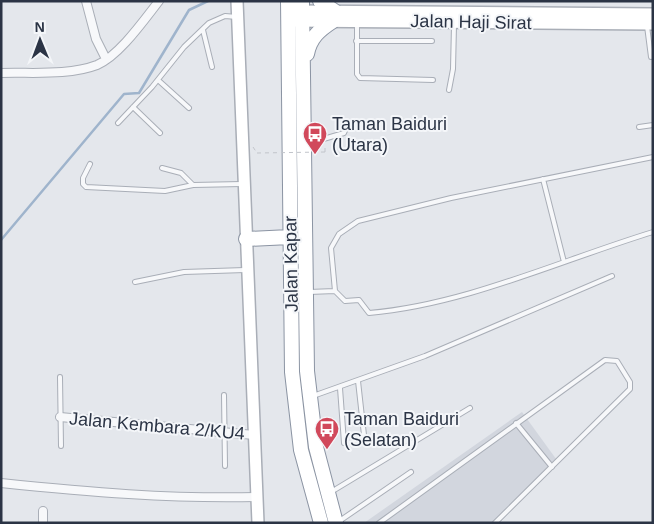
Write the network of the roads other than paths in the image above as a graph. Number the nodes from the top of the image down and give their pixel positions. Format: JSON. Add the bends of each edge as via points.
{"nodes":[{"id":1,"x":86,"y":1,"type":"edge"},
{"id":2,"x":159,"y":1,"type":"edge"},
{"id":3,"x":320,"y":1,"type":"edge"},
{"id":4,"x":237,"y":3,"type":"edge"},
{"id":5,"x":295,"y":11,"type":"edge"},
{"id":6,"x":335,"y":16,"type":"junction"},
{"id":7,"x":237,"y":17,"type":"junction"},
{"id":8,"x":357,"y":21,"type":"junction"},
{"id":9,"x":651,"y":21,"type":"edge"},
{"id":10,"x":454,"y":22,"type":"junction"},
{"id":11,"x":202,"y":30,"type":"junction"},
{"id":12,"x":356,"y":41,"type":"junction"},
{"id":13,"x":432,"y":41,"type":"dead end"},
{"id":14,"x":652,"y":57,"type":"dead end"},
{"id":15,"x":106,"y":59,"type":"junction"},
{"id":16,"x":212,"y":67,"type":"dead end"},
{"id":17,"x":303,"y":68,"type":"junction"},
{"id":18,"x":1,"y":73,"type":"edge"},
{"id":19,"x":158,"y":80,"type":"junction"},
{"id":20,"x":433,"y":80,"type":"dead end"},
{"id":21,"x":449,"y":90,"type":"dead end"},
{"id":22,"x":133,"y":107,"type":"junction"},
{"id":23,"x":188,"y":108,"type":"dead end"},
{"id":24,"x":118,"y":123,"type":"dead end"},
{"id":25,"x":348,"y":124,"type":"dead end"},
{"id":26,"x":653,"y":125,"type":"edge"},
{"id":27,"x":639,"y":127,"type":"dead end"},
{"id":28,"x":160,"y":133,"type":"dead end"},
{"id":29,"x":290,"y":140,"type":"junction"},
{"id":30,"x":305,"y":140,"type":"junction"},
{"id":31,"x":653,"y":157,"type":"edge"},
{"id":32,"x":90,"y":164,"type":"dead end"},
{"id":33,"x":162,"y":168,"type":"dead end"},
{"id":34,"x":543,"y":179,"type":"junction"},
{"id":35,"x":244,"y":184,"type":"junction"},
{"id":36,"x":193,"y":186,"type":"junction"},
{"id":37,"x":653,"y":232,"type":"edge"},
{"id":38,"x":284,"y":237,"type":"junction"},
{"id":39,"x":253,"y":239,"type":"junction"},
{"id":40,"x":564,"y":262,"type":"junction"},
{"id":41,"x":248,"y":270,"type":"junction"},
{"id":42,"x":612,"y":276,"type":"dead end"},
{"id":43,"x":135,"y":282,"type":"dead end"},
{"id":44,"x":334,"y":291,"type":"junction"},
{"id":45,"x":306,"y":292,"type":"junction"},
{"id":46,"x":60,"y":378,"type":"dead end"},
{"id":47,"x":358,"y":381,"type":"junction"},
{"id":48,"x":340,"y":388,"type":"junction"},
{"id":49,"x":224,"y":395,"type":"dead end"},
{"id":50,"x":311,"y":397,"type":"junction"},
{"id":51,"x":470,"y":408,"type":"dead end"},
{"id":52,"x":60,"y":417,"type":"junction"},
{"id":53,"x":516,"y":423,"type":"junction"},
{"id":54,"x":224,"y":432,"type":"junction"},
{"id":55,"x":254,"y":435,"type":"junction"},
{"id":56,"x":364,"y":435,"type":"dead end"},
{"id":57,"x":344,"y":443,"type":"dead end"},
{"id":58,"x":61,"y":446,"type":"dead end"},
{"id":59,"x":225,"y":466,"type":"dead end"},
{"id":60,"x":552,"y":467,"type":"junction"},
{"id":61,"x":411,"y":472,"type":"dead end"},
{"id":62,"x":1,"y":483,"type":"edge"},
{"id":63,"x":329,"y":493,"type":"junction"},
{"id":64,"x":257,"y":497,"type":"junction"},
{"id":65,"x":43,"y":511,"type":"dead end"},
{"id":66,"x":386,"y":518,"type":"junction"},
{"id":67,"x":43,"y":523,"type":"edge"},
{"id":68,"x":258,"y":523,"type":"edge"},
{"id":69,"x":321,"y":523,"type":"edge"},
{"id":70,"x":336,"y":523,"type":"edge"},
{"id":71,"x":379,"y":523,"type":"edge"},
{"id":72,"x":388,"y":523,"type":"edge"},
{"id":73,"x":495,"y":523,"type":"edge"}],
"edges":[{"from":1,"to":15,"type":"street","via":[[96,39]]},
{"from":2,"to":15,"type":"street","via":[[130,39]]},
{"from":3,"to":6,"type":"highway"},
{"from":4,"to":7,"type":"main road"},
{"from":5,"to":6,"type":"main road","name":"Jalan Haji Sirat"},
{"from":5,"to":17,"type":"highway","name":"Jalan Kapar"},
{"from":5,"to":29,"type":"highway","name":"Jalan Kapar"},
{"from":6,"to":8,"type":"main road","name":"Jalan Haji Sirat"},
{"from":6,"to":9,"type":"main road","name":"Jalan Haji Sirat"},
{"from":6,"to":17,"type":"highway","via":[[309,42]]},
{"from":7,"to":11,"type":"lane","via":[[225,16]]},
{"from":7,"to":35,"type":"main road"},
{"from":8,"to":10,"type":"main road","name":"Jalan Haji Sirat"},
{"from":8,"to":12,"type":"lane"},
{"from":9,"to":10,"type":"main road","name":"Jalan Haji Sirat"},
{"from":9,"to":14,"type":"lane","via":[[647,39]]},
{"from":10,"to":21,"type":"lane"},
{"from":11,"to":16,"type":"lane"},
{"from":11,"to":19,"type":"lane"},
{"from":12,"to":13,"type":"lane"},
{"from":12,"to":20,"type":"lane","via":[[356,74],[360,78]]},
{"from":15,"to":18,"type":"street","via":[[74,71]]},
{"from":17,"to":30,"type":"highway","name":"Jalan Kapar"},
{"from":19,"to":22,"type":"lane"},
{"from":19,"to":23,"type":"lane"},
{"from":22,"to":24,"type":"lane"},
{"from":22,"to":28,"type":"lane"},
{"from":25,"to":30,"type":"lane","via":[[344,133],[320,140]]},
{"from":26,"to":27,"type":"lane"},
{"from":29,"to":30,"type":"highway"},
{"from":29,"to":38,"type":"highway","name":"Jalan Kapar"},
{"from":30,"to":45,"type":"highway","name":"Jalan Kapar"},
{"from":31,"to":34,"type":"lane"},
{"from":32,"to":36,"type":"lane","via":[[83,178],[86,187],[165,192]]},
{"from":33,"to":36,"type":"lane","via":[[182,173]]},
{"from":34,"to":40,"type":"lane"},
{"from":34,"to":44,"type":"lane","via":[[358,221],[339,234],[332,248]]},
{"from":35,"to":36,"type":"lane"},
{"from":35,"to":39,"type":"main road"},
{"from":37,"to":40,"type":"lane"},
{"from":38,"to":39,"type":"highway"},
{"from":38,"to":69,"type":"highway","name":"Jalan Kapar","via":[[292,372],[301,450]]},
{"from":39,"to":41,"type":"main road"},
{"from":40,"to":44,"type":"lane","via":[[481,289],[396,311],[369,313],[359,300],[345,301]]},
{"from":41,"to":43,"type":"lane","via":[[184,272]]},
{"from":41,"to":55,"type":"main road"},
{"from":42,"to":47,"type":"lane"},
{"from":44,"to":45,"type":"lane"},
{"from":45,"to":50,"type":"highway","name":"Jalan Kapar","via":[[307,371]]},
{"from":46,"to":52,"type":"lane"},
{"from":47,"to":48,"type":"lane"},
{"from":47,"to":56,"type":"lane"},
{"from":48,"to":50,"type":"lane"},
{"from":48,"to":57,"type":"lane"},
{"from":49,"to":54,"type":"lane"},
{"from":50,"to":63,"type":"highway","name":"Jalan Kapar","via":[[316,447]]},
{"from":51,"to":63,"type":"lane"},
{"from":52,"to":54,"type":"street","name":"Jalan Kembara 2/KU4"},
{"from":52,"to":58,"type":"lane"},
{"from":53,"to":60,"type":"lane"},
{"from":53,"to":60,"type":"lane","via":[[605,360],[617,361],[630,382],[630,389]]},
{"from":53,"to":66,"type":"lane"},
{"from":54,"to":55,"type":"street","name":"Jalan Kembara 2/KU4"},
{"from":54,"to":59,"type":"lane"},
{"from":55,"to":64,"type":"main road"},
{"from":60,"to":73,"type":"lane"},
{"from":61,"to":70,"type":"lane"},
{"from":62,"to":64,"type":"street","via":[[126,496]]},
{"from":63,"to":70,"type":"highway","name":"Jalan Kapar"},
{"from":64,"to":68,"type":"main road"},
{"from":65,"to":67,"type":"street"},
{"from":66,"to":71,"type":"lane"},
{"from":66,"to":72,"type":"lane"}]}
